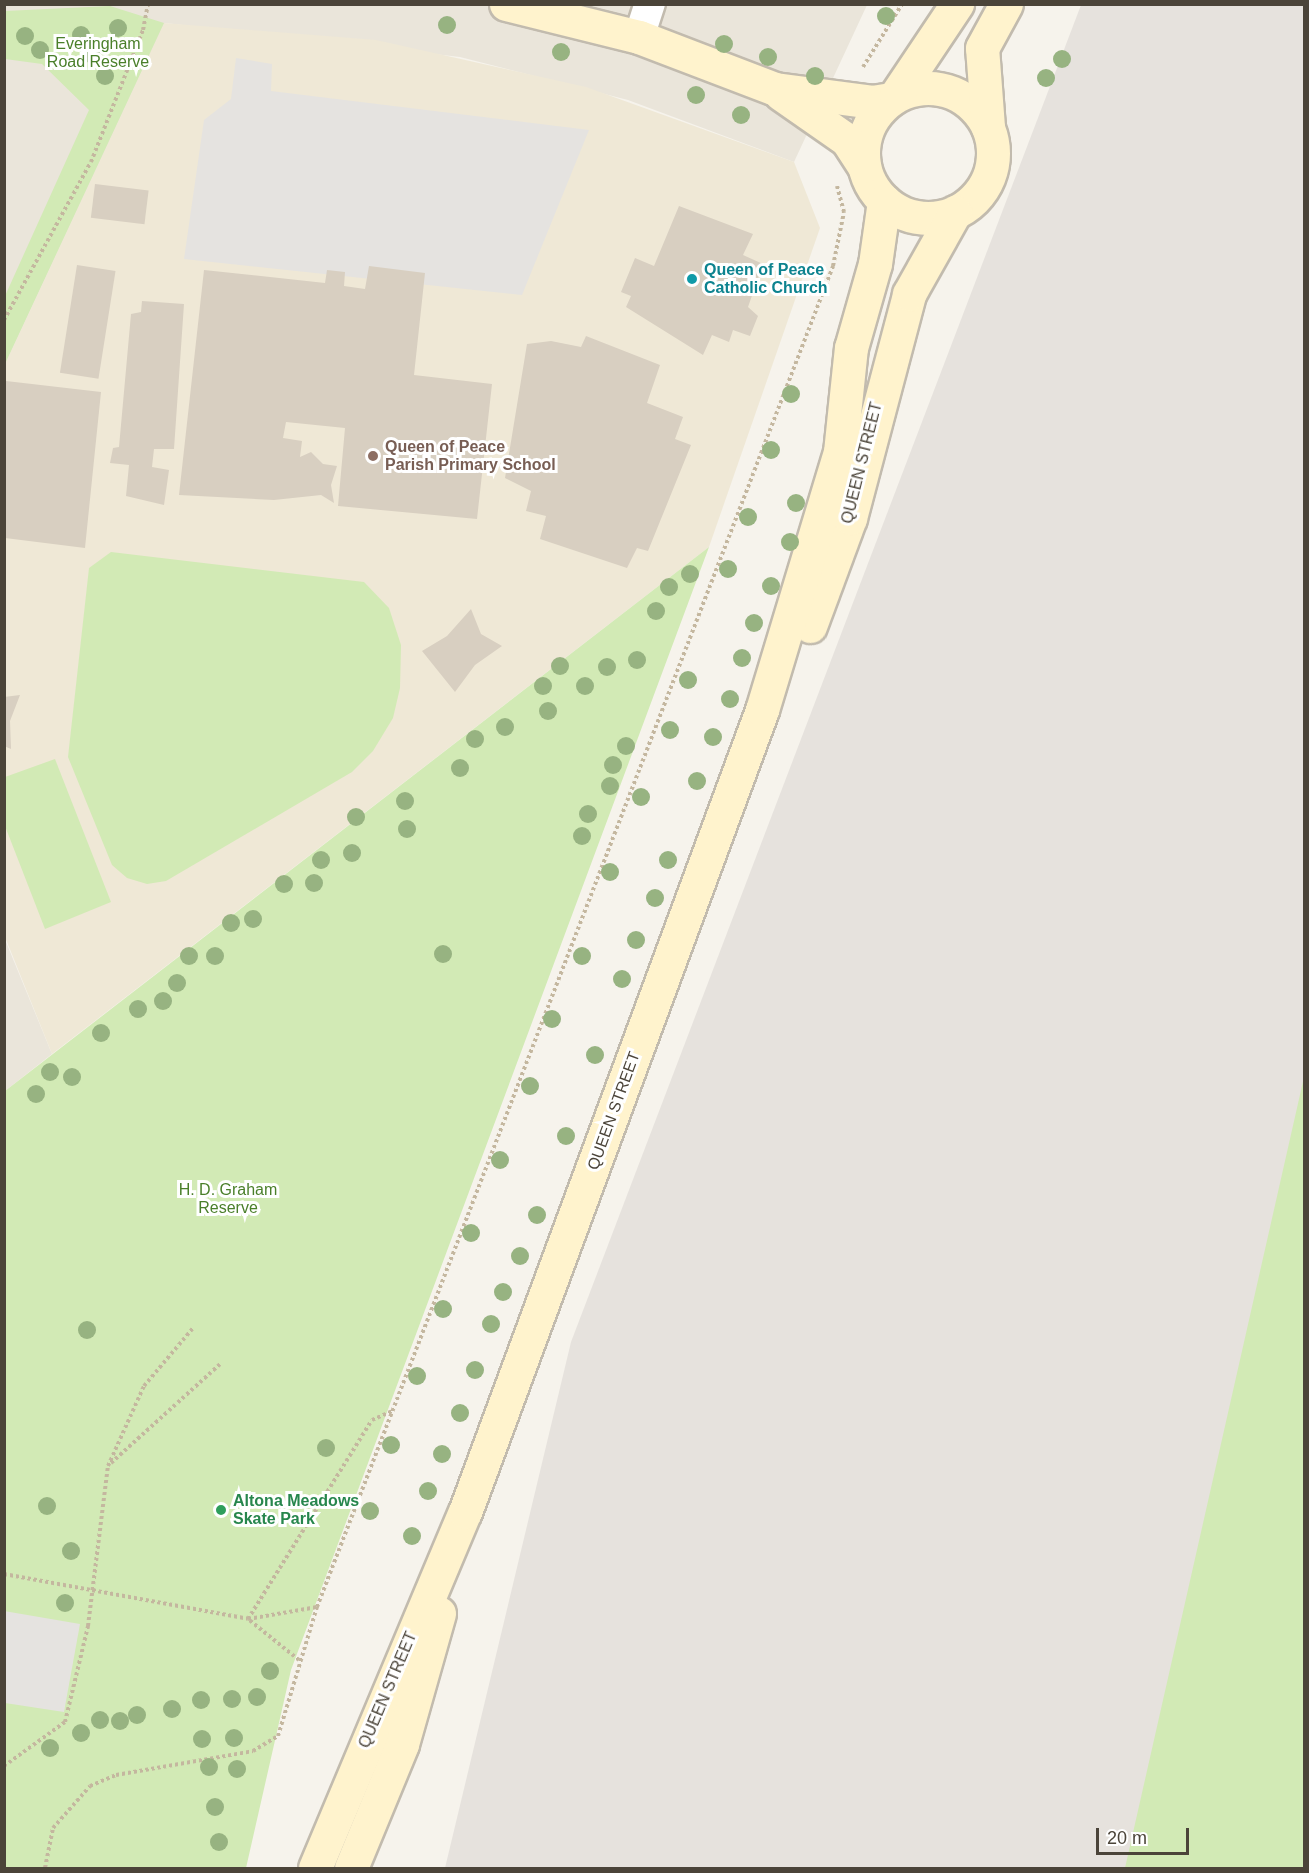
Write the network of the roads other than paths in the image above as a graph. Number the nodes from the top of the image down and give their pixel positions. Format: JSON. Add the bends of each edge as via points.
{"nodes":[{"id":1,"x":506,"y":4,"type":"edge"},
{"id":2,"x":650,"y":4,"type":"edge"},
{"id":3,"x":957,"y":4,"type":"edge"},
{"id":4,"x":1006,"y":4,"type":"edge"},
{"id":5,"x":639,"y":37,"type":"junction"},
{"id":6,"x":775,"y":89,"type":"junction"},
{"id":7,"x":894,"y":97,"type":"junction"},
{"id":8,"x":988,"y":127,"type":"junction"},
{"id":9,"x":850,"y":173,"type":"junction"},
{"id":10,"x":884,"y":201,"type":"junction"},
{"id":11,"x":955,"y":212,"type":"junction"},
{"id":12,"x":762,"y":710,"type":"junction"},
{"id":13,"x":465,"y":1512,"type":"junction"},
{"id":14,"x":315,"y":1869,"type":"edge"},
{"id":15,"x":351,"y":1869,"type":"edge"}],
"edges":[{"from":1,"to":5,"type":"main road"},
{"from":2,"to":5,"type":"street"},
{"from":3,"to":7,"type":"main road"},
{"from":4,"to":8,"type":"main road","via":[[982,48]]},
{"from":5,"to":6,"type":"main road"},
{"from":6,"to":7,"type":"main road","via":[[840,99]]},
{"from":6,"to":9,"type":"main road","via":[[847,140]]},
{"from":7,"to":8,"type":"main road","via":[[936,88],[959,95]]},
{"from":7,"to":9,"type":"main road","via":[[873,117]]},
{"from":8,"to":11,"type":"main road","via":[[993,152],[988,176],[975,197]]},
{"from":9,"to":10,"type":"main road"},
{"from":10,"to":11,"type":"main road","via":[[918,218]]},
{"from":10,"to":12,"type":"main road","name":"QUEEN STREET","via":[[875,264],[851,348],[840,452]]},
{"from":11,"to":12,"type":"main road","name":"QUEEN STREET","via":[[909,294],[849,518],[802,650]]},
{"from":12,"to":13,"type":"main road","name":"QUEEN STREET"},
{"from":13,"to":14,"type":"main road","name":"QUEEN STREET"},
{"from":13,"to":15,"type":"main road","name":"QUEEN STREET","via":[[402,1744]]}]}
